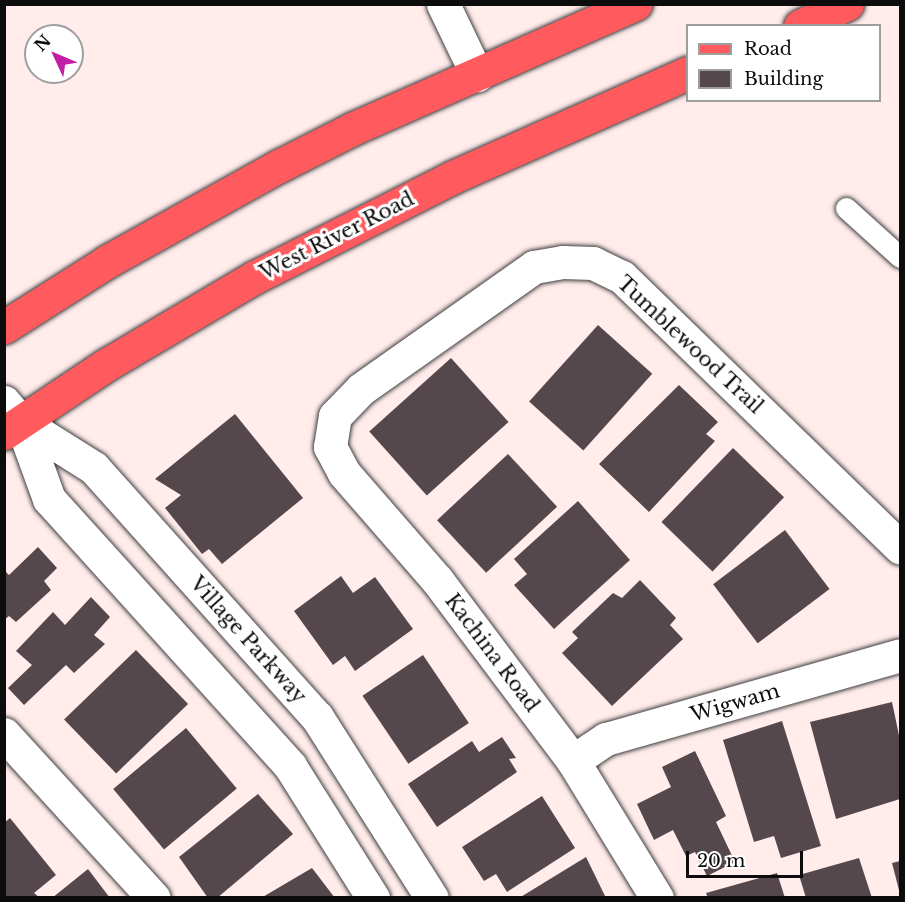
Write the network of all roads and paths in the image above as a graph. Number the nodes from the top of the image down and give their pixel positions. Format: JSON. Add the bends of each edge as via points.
{"nodes":[{"id":1,"x":443,"y":4,"type":"edge"},
{"id":2,"x":636,"y":4,"type":"edge"},
{"id":3,"x":847,"y":4,"type":"edge"},
{"id":4,"x":804,"y":24,"type":"edge"},
{"id":5,"x":686,"y":74,"type":"edge"},
{"id":6,"x":477,"y":75,"type":"junction"},
{"id":7,"x":846,"y":208,"type":"dead end"},
{"id":8,"x":900,"y":257,"type":"edge"},
{"id":9,"x":4,"y":327,"type":"edge"},
{"id":10,"x":335,"y":416,"type":"joint"},
{"id":11,"x":10,"y":419,"type":"edge"},
{"id":12,"x":900,"y":547,"type":"edge"},
{"id":13,"x":900,"y":655,"type":"edge"},
{"id":14,"x":4,"y":734,"type":"edge"},
{"id":15,"x":573,"y":761,"type":"junction"},
{"id":16,"x":154,"y":897,"type":"edge"},
{"id":17,"x":373,"y":897,"type":"edge"},
{"id":18,"x":432,"y":897,"type":"edge"},
{"id":19,"x":657,"y":897,"type":"edge"}],
"edges":[{"from":1,"to":6,"type":"street"},
{"from":2,"to":6,"type":"main road"},
{"from":3,"to":4,"type":"main road"},
{"from":5,"to":11,"type":"main road","name":"West River Road","via":[[453,177],[285,261]]},
{"from":6,"to":9,"type":"main road","via":[[352,129],[212,202]]},
{"from":7,"to":8,"type":"lane"},
{"from":10,"to":12,"type":"street","name":"Tumblewood Trail","via":[[362,388],[534,267],[563,262],[593,263],[629,283]]},
{"from":10,"to":15,"type":"street","name":"Kachina Road","via":[[330,447],[344,473],[437,580]]},
{"from":11,"to":17,"type":"street","via":[[49,499],[290,766]]},
{"from":11,"to":18,"type":"street","name":"Village Parkway","via":[[94,468],[317,717]]},
{"from":13,"to":15,"type":"street","name":"Wigwam","via":[[873,666],[606,739]]},
{"from":14,"to":16,"type":"street"},
{"from":15,"to":19,"type":"street","name":"Kachina Road"}]}
